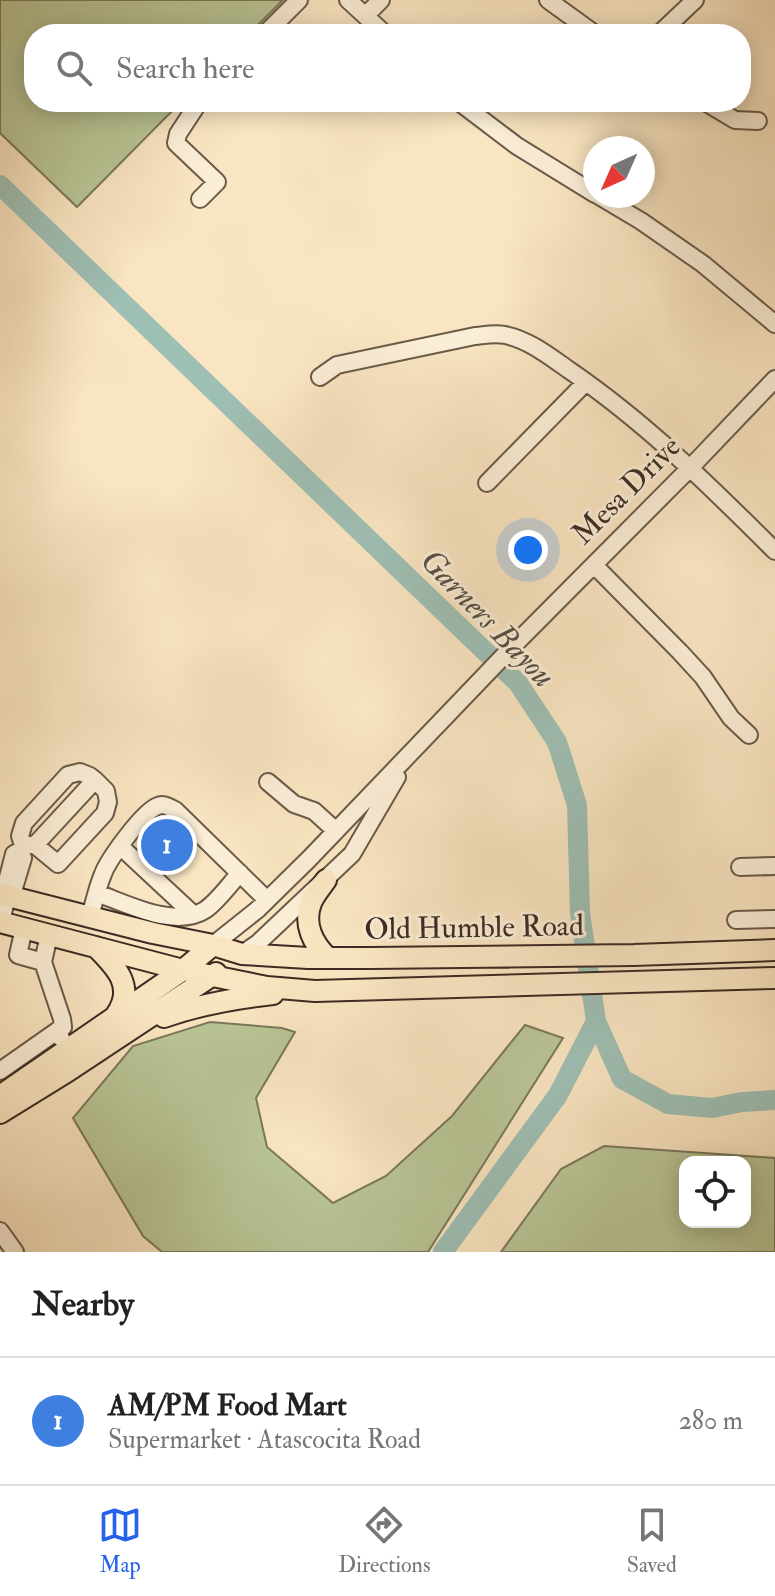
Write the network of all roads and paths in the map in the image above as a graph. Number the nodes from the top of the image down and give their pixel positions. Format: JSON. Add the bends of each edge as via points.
{"nodes":[{"id":1,"x":299,"y":0,"type":"edge"},
{"id":2,"x":348,"y":0,"type":"edge"},
{"id":3,"x":381,"y":0,"type":"edge"},
{"id":4,"x":548,"y":0,"type":"edge"},
{"id":5,"x":695,"y":0,"type":"edge"},
{"id":6,"x":366,"y":15,"type":"junction"},
{"id":7,"x":275,"y":24,"type":"edge"},
{"id":8,"x":375,"y":24,"type":"edge"},
{"id":9,"x":581,"y":24,"type":"edge"},
{"id":10,"x":670,"y":24,"type":"edge"},
{"id":11,"x":192,"y":112,"type":"edge"},
{"id":12,"x":472,"y":112,"type":"edge"},
{"id":13,"x":722,"y":112,"type":"edge"},
{"id":14,"x":758,"y":121,"type":"dead end"},
{"id":15,"x":583,"y":186,"type":"edge"},
{"id":16,"x":200,"y":199,"type":"dead end"},
{"id":17,"x":619,"y":208,"type":"edge"},
{"id":18,"x":775,"y":324,"type":"edge"},
{"id":19,"x":320,"y":377,"type":"dead end"},
{"id":20,"x":775,"y":379,"type":"edge"},
{"id":21,"x":586,"y":382,"type":"junction"},
{"id":22,"x":690,"y":468,"type":"junction"},
{"id":23,"x":487,"y":483,"type":"dead end"},
{"id":24,"x":775,"y":551,"type":"edge"},
{"id":25,"x":594,"y":565,"type":"junction"},
{"id":26,"x":749,"y":735,"type":"dead end"},
{"id":27,"x":417,"y":745,"type":"junction"},
{"id":28,"x":268,"y":782,"type":"dead end"},
{"id":29,"x":336,"y":831,"type":"junction"},
{"id":30,"x":120,"y":846,"type":"junction"},
{"id":31,"x":26,"y":847,"type":"junction"},
{"id":32,"x":775,"y":866,"type":"edge"},
{"id":33,"x":740,"y":867,"type":"dead end"},
{"id":34,"x":240,"y":873,"type":"junction"},
{"id":35,"x":326,"y":880,"type":"junction"},
{"id":36,"x":97,"y":893,"type":"junction"},
{"id":37,"x":4,"y":895,"type":"edge"},
{"id":38,"x":267,"y":900,"type":"junction"},
{"id":39,"x":194,"y":915,"type":"junction"},
{"id":40,"x":90,"y":917,"type":"junction"},
{"id":41,"x":775,"y":919,"type":"edge"},
{"id":42,"x":142,"y":920,"type":"junction"},
{"id":43,"x":736,"y":920,"type":"dead end"},
{"id":44,"x":1,"y":922,"type":"edge"},
{"id":45,"x":24,"y":928,"type":"junction"},
{"id":46,"x":49,"y":935,"type":"junction"},
{"id":47,"x":213,"y":945,"type":"junction"},
{"id":48,"x":96,"y":947,"type":"junction"},
{"id":49,"x":775,"y":950,"type":"edge"},
{"id":50,"x":242,"y":954,"type":"junction"},
{"id":51,"x":328,"y":958,"type":"junction"},
{"id":52,"x":43,"y":962,"type":"junction"},
{"id":53,"x":183,"y":970,"type":"junction"},
{"id":54,"x":213,"y":976,"type":"junction"},
{"id":55,"x":775,"y":978,"type":"edge"},
{"id":56,"x":309,"y":990,"type":"junction"},
{"id":57,"x":114,"y":1018,"type":"junction"},
{"id":58,"x":137,"y":1026,"type":"junction"},
{"id":59,"x":57,"y":1031,"type":"junction"},
{"id":60,"x":67,"y":1050,"type":"junction"},
{"id":61,"x":0,"y":1071,"type":"edge"},
{"id":62,"x":1,"y":1105,"type":"edge"},
{"id":63,"x":0,"y":1231,"type":"edge"},
{"id":64,"x":15,"y":1252,"type":"edge"}],
"edges":[{"from":1,"to":7,"type":"street"},
{"from":2,"to":6,"type":"street"},
{"from":3,"to":6,"type":"street"},
{"from":4,"to":9,"type":"street"},
{"from":5,"to":10,"type":"street"},
{"from":6,"to":8,"type":"street"},
{"from":11,"to":16,"type":"street","via":[[176,143],[217,182]]},
{"from":12,"to":15,"type":"street"},
{"from":13,"to":14,"type":"street","via":[[735,120]]},
{"from":17,"to":18,"type":"street","via":[[703,264]]},
{"from":19,"to":21,"type":"street","via":[[337,365],[490,334],[524,341]]},
{"from":20,"to":22,"type":"street","name":"Mesa Drive"},
{"from":21,"to":22,"type":"street"},
{"from":21,"to":23,"type":"street"},
{"from":22,"to":24,"type":"street"},
{"from":22,"to":25,"type":"street","name":"Mesa Drive"},
{"from":25,"to":26,"type":"street","via":[[703,677]]},
{"from":25,"to":27,"type":"street","name":"Mesa Drive"},
{"from":27,"to":29,"type":"street","name":"Mesa Drive"},
{"from":27,"to":35,"type":"street","name":"Mesa Drive","via":[[352,854]]},
{"from":28,"to":29,"type":"street"},
{"from":29,"to":38,"type":"street","name":"Mesa Drive"},
{"from":30,"to":34,"type":"street","via":[[149,812],[166,805]]},
{"from":30,"to":36,"type":"street"},
{"from":30,"to":39,"type":"street"},
{"from":31,"to":31,"type":"street","via":[[20,836],[24,823],[68,775],[90,776],[106,791],[105,813],[58,864]]},
{"from":31,"to":37,"type":"street","via":[[14,888]]},
{"from":32,"to":33,"type":"street"},
{"from":34,"to":38,"type":"street"},
{"from":34,"to":39,"type":"street"},
{"from":35,"to":50,"type":"street","name":"Mesa Drive"},
{"from":35,"to":51,"type":"main road","via":[[311,902],[309,929]]},
{"from":36,"to":40,"type":"street"},
{"from":36,"to":42,"type":"street"},
{"from":37,"to":40,"type":"main road","name":"Old Humble Road"},
{"from":37,"to":44,"type":"street"},
{"from":38,"to":47,"type":"street","name":"Mesa Drive"},
{"from":39,"to":42,"type":"street"},
{"from":40,"to":42,"type":"main road","name":"Old Humble Road"},
{"from":41,"to":43,"type":"street"},
{"from":42,"to":47,"type":"main road","name":"Old Humble Road"},
{"from":44,"to":45,"type":"main road","name":"Old Humble Road"},
{"from":45,"to":46,"type":"main road","name":"Old Humble Road"},
{"from":45,"to":52,"type":"street","via":[[18,955]]},
{"from":46,"to":48,"type":"main road","name":"Old Humble Road"},
{"from":46,"to":52,"type":"street"},
{"from":47,"to":50,"type":"main road","name":"Old Humble Road"},
{"from":47,"to":53,"type":"main road"},
{"from":48,"to":53,"type":"main road","name":"Old Humble Road"},
{"from":48,"to":57,"type":"main road","via":[[122,979],[123,1004]]},
{"from":49,"to":51,"type":"main road","name":"Old Humble Road"},
{"from":50,"to":51,"type":"main road","name":"Old Humble Road"},
{"from":50,"to":54,"type":"main road","name":"Mesa Drive"},
{"from":52,"to":59,"type":"street","via":[[62,1019]]},
{"from":53,"to":54,"type":"main road","name":"Old Humble Road"},
{"from":53,"to":57,"type":"main road"},
{"from":54,"to":56,"type":"main road","name":"Old Humble Road"},
{"from":54,"to":58,"type":"main road"},
{"from":55,"to":56,"type":"main road","name":"Old Humble Road"},
{"from":56,"to":58,"type":"main road","via":[[235,999]]},
{"from":57,"to":60,"type":"main road"},
{"from":58,"to":62,"type":"main road"},
{"from":59,"to":60,"type":"street"},
{"from":59,"to":61,"type":"street"},
{"from":60,"to":62,"type":"main road"},
{"from":63,"to":64,"type":"street"}]}
